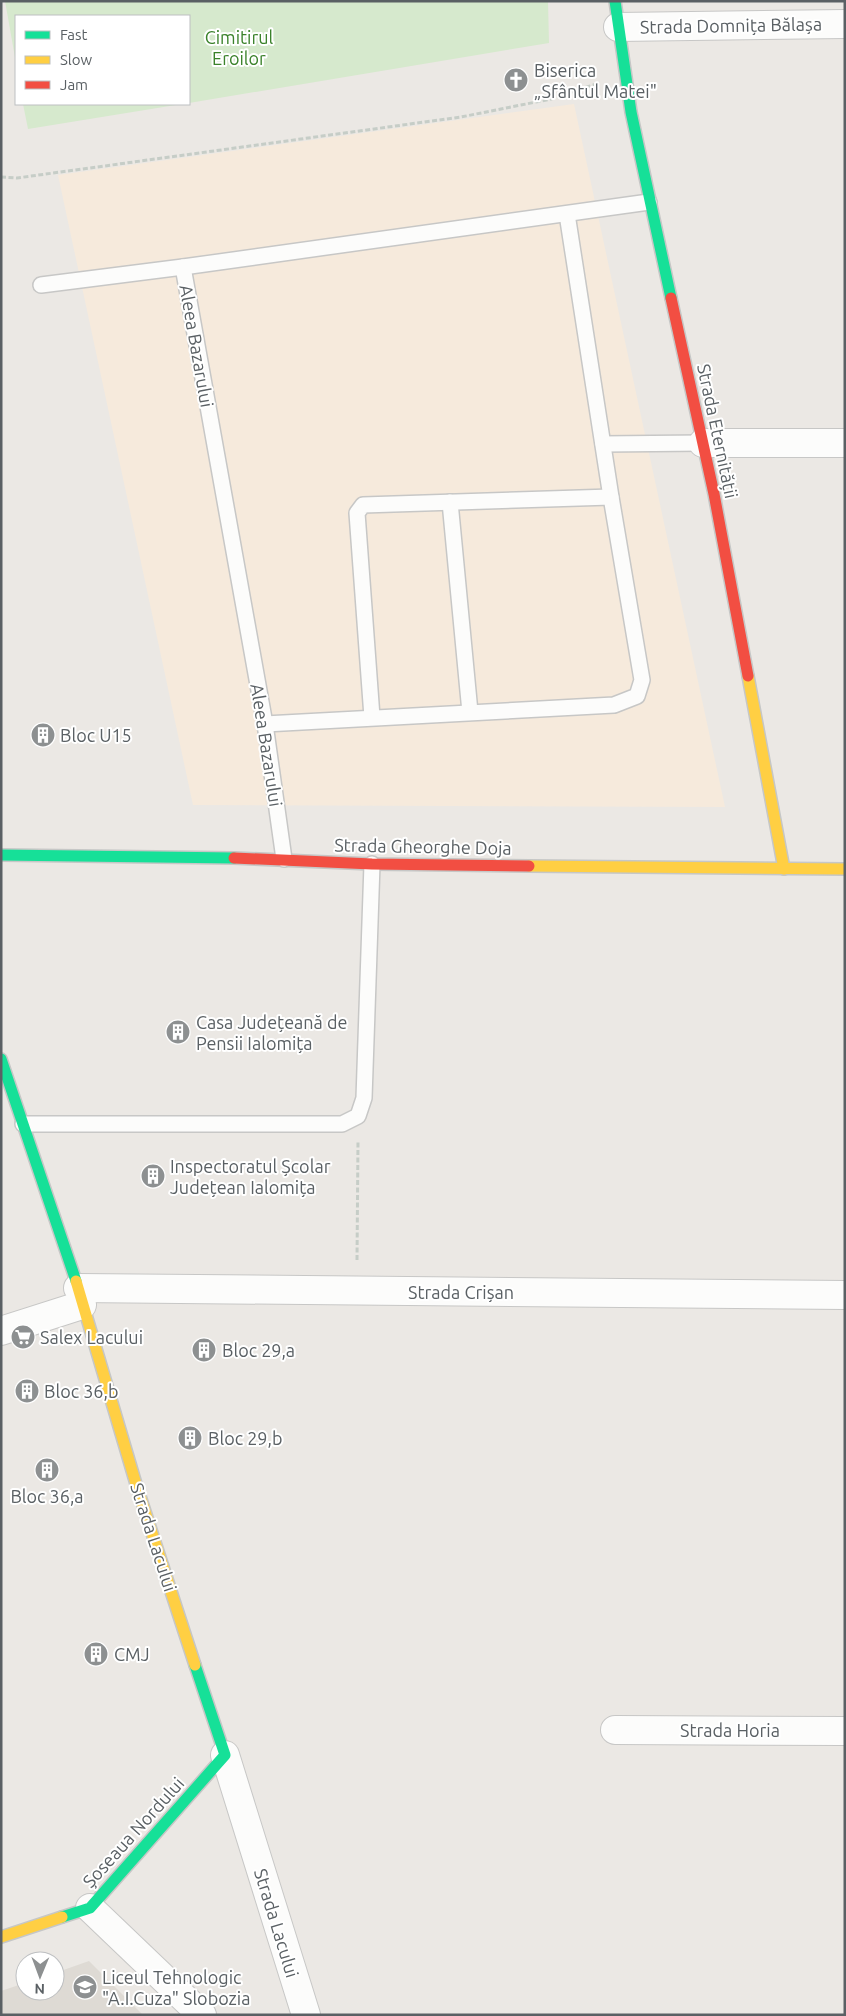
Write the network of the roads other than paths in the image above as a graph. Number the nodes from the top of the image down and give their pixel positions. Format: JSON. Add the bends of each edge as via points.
{"nodes":[{"id":1,"x":616,"y":14,"type":"edge"},
{"id":2,"x":845,"y":24,"type":"edge"},
{"id":3,"x":650,"y":202,"type":"junction"},
{"id":4,"x":567,"y":214,"type":"junction"},
{"id":5,"x":183,"y":268,"type":"junction"},
{"id":6,"x":41,"y":285,"type":"dead end"},
{"id":7,"x":703,"y":443,"type":"junction"},
{"id":8,"x":845,"y":443,"type":"edge"},
{"id":9,"x":603,"y":444,"type":"junction"},
{"id":10,"x":611,"y":497,"type":"junction"},
{"id":11,"x":450,"y":502,"type":"junction"},
{"id":12,"x":470,"y":712,"type":"junction"},
{"id":13,"x":372,"y":717,"type":"junction"},
{"id":14,"x":266,"y":724,"type":"junction"},
{"id":15,"x":1,"y":855,"type":"edge"},
{"id":16,"x":284,"y":859,"type":"junction"},
{"id":17,"x":372,"y":864,"type":"junction"},
{"id":18,"x":784,"y":869,"type":"junction"},
{"id":19,"x":845,"y":870,"type":"edge"},
{"id":20,"x":1,"y":1059,"type":"edge"},
{"id":21,"x":23,"y":1124,"type":"junction"},
{"id":22,"x":845,"y":1295,"type":"edge"},
{"id":23,"x":80,"y":1297,"type":"junction"},
{"id":24,"x":1,"y":1331,"type":"edge"},
{"id":25,"x":615,"y":1730,"type":"dead end"},
{"id":26,"x":845,"y":1731,"type":"edge"},
{"id":27,"x":226,"y":1755,"type":"junction"},
{"id":28,"x":90,"y":1908,"type":"junction"},
{"id":29,"x":1,"y":1937,"type":"edge"},
{"id":30,"x":202,"y":2015,"type":"edge"},
{"id":31,"x":306,"y":2015,"type":"edge"}],
"edges":[{"from":1,"to":2,"type":"street","name":"Strada Domnița Bălașa"},
{"from":1,"to":3,"type":"street","name":"Strada Eternității","via":[[624,74]]},
{"from":3,"to":4,"type":"lane","name":"Aleea Bazarului"},
{"from":3,"to":7,"type":"street","name":"Strada Eternității"},
{"from":4,"to":5,"type":"lane","name":"Aleea Bazarului"},
{"from":4,"to":9,"type":"lane"},
{"from":5,"to":6,"type":"lane"},
{"from":5,"to":14,"type":"lane","name":"Aleea Bazarului"},
{"from":7,"to":8,"type":"street"},
{"from":7,"to":9,"type":"lane"},
{"from":7,"to":18,"type":"street","name":"Strada Eternității"},
{"from":9,"to":10,"type":"lane"},
{"from":10,"to":11,"type":"lane"},
{"from":10,"to":12,"type":"lane","via":[[642,680],[637,696],[614,705]]},
{"from":11,"to":12,"type":"lane"},
{"from":11,"to":13,"type":"lane","via":[[363,505],[357,513]]},
{"from":12,"to":13,"type":"lane"},
{"from":13,"to":14,"type":"lane"},
{"from":14,"to":16,"type":"lane","name":"Aleea Bazarului"},
{"from":15,"to":16,"type":"street","name":"Strada Gheorghe Doja"},
{"from":16,"to":17,"type":"street","name":"Strada Gheorghe Doja"},
{"from":17,"to":18,"type":"street","name":"Strada Gheorghe Doja"},
{"from":17,"to":21,"type":"lane","via":[[364,1098],[358,1116],[342,1124]]},
{"from":18,"to":19,"type":"street","name":"Strada Gheorghe Doja"},
{"from":20,"to":21,"type":"street","name":"Strada Lacului"},
{"from":21,"to":23,"type":"street","name":"Strada Lacului"},
{"from":22,"to":23,"type":"street","name":"Strada Crișan","via":[[357,1291]]},
{"from":23,"to":24,"type":"street","name":"Strada Crișan"},
{"from":23,"to":27,"type":"street","name":"Strada Lacului","via":[[136,1484]]},
{"from":25,"to":26,"type":"street","name":"Strada Horia"},
{"from":27,"to":28,"type":"street","name":"Șoseaua Nordului"},
{"from":27,"to":31,"type":"street","name":"Strada Lacului"},
{"from":28,"to":29,"type":"street","name":"Șoseaua Nordului"},
{"from":28,"to":30,"type":"street"}]}
